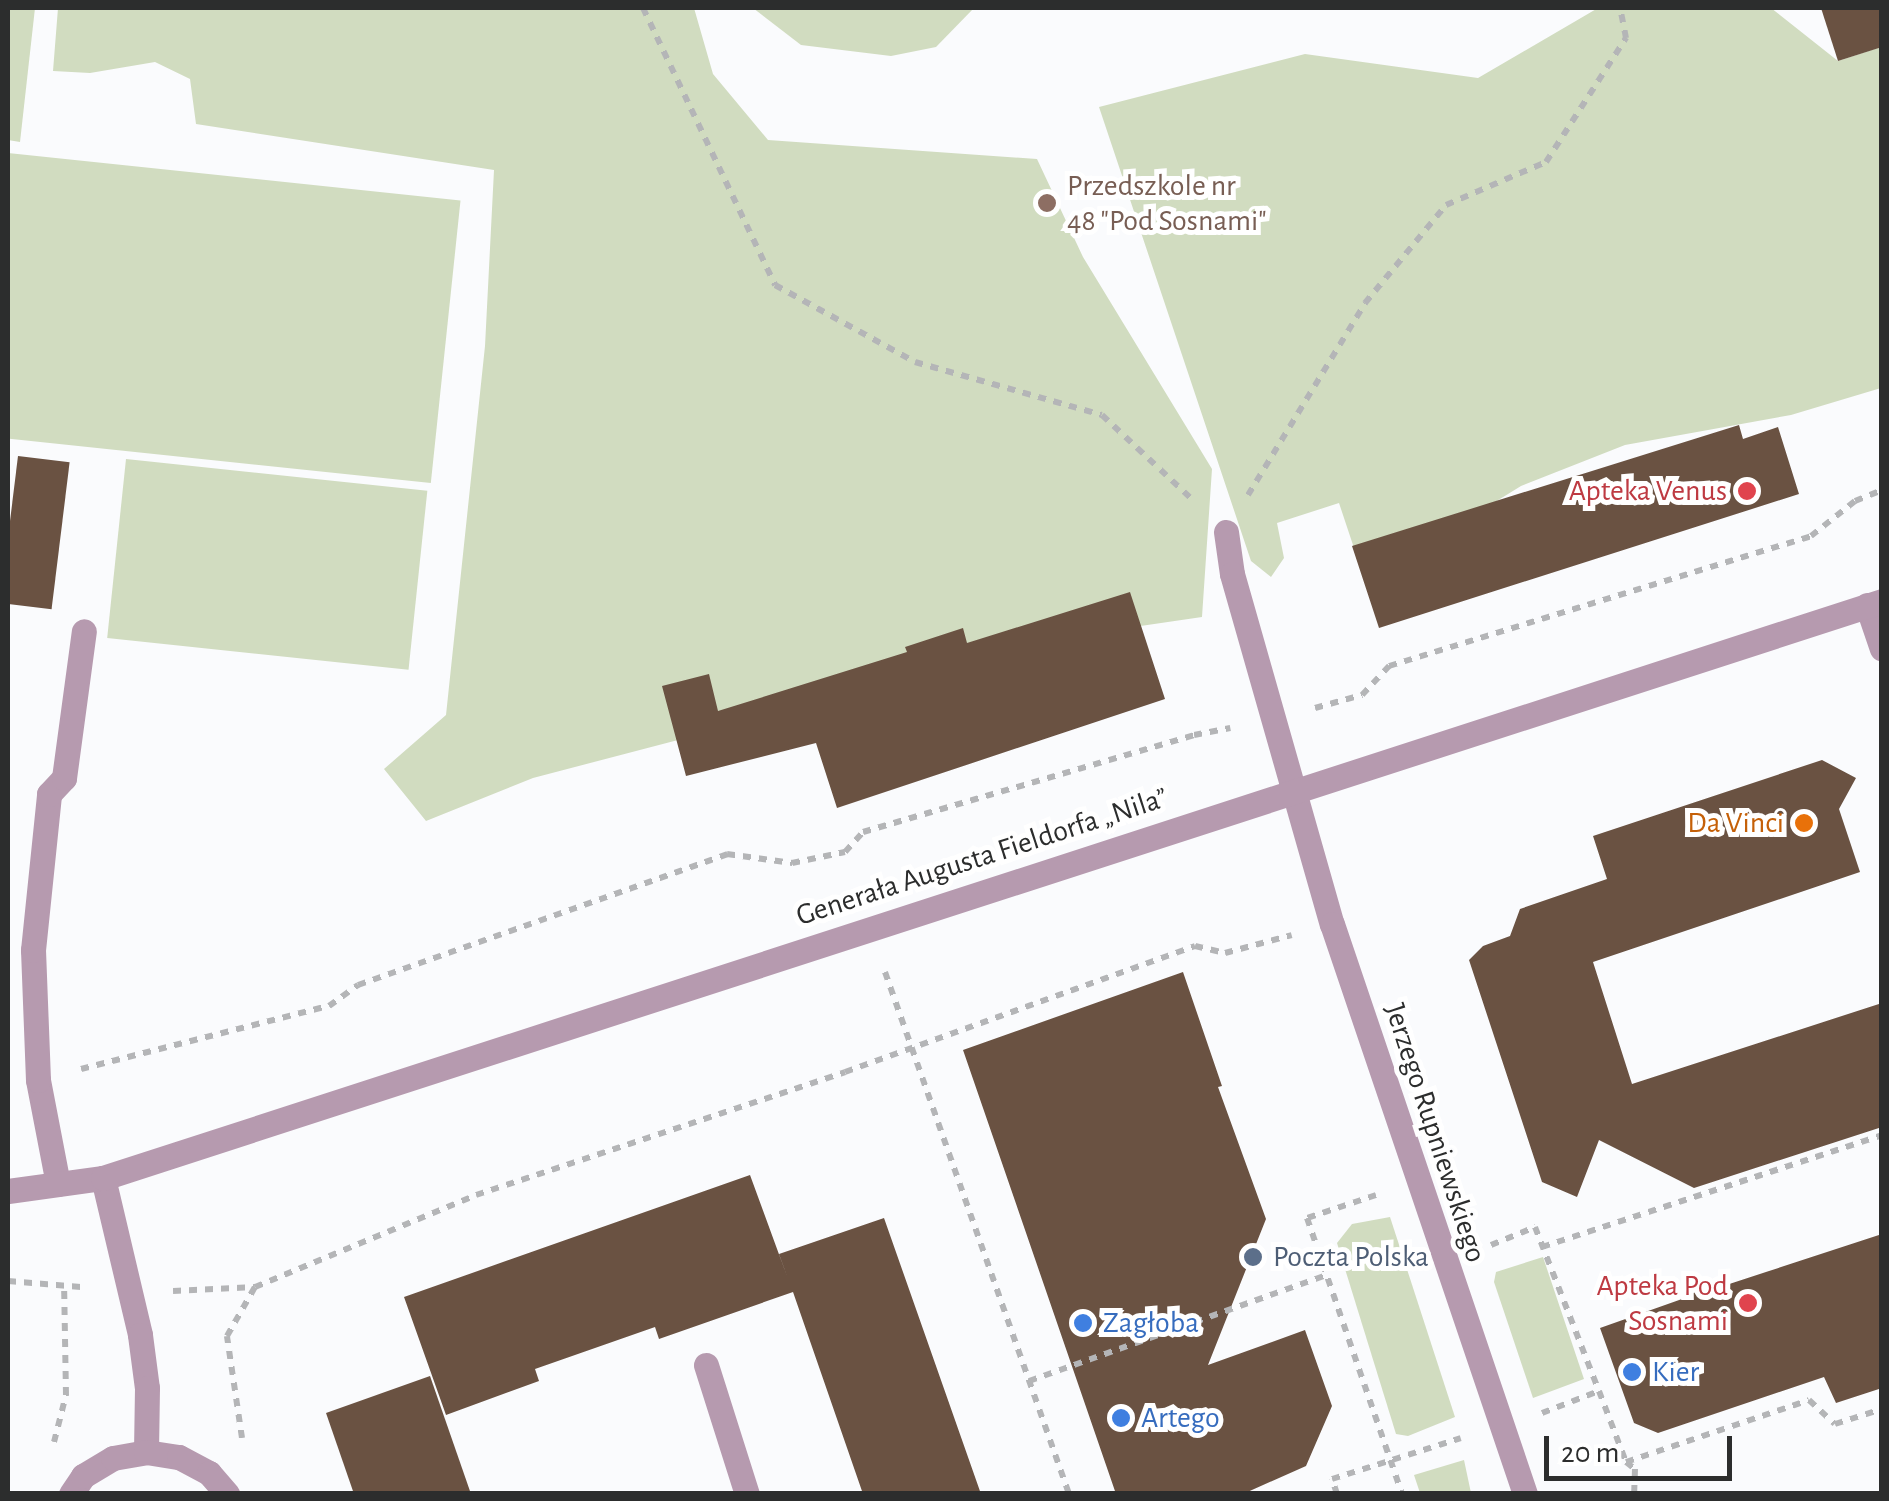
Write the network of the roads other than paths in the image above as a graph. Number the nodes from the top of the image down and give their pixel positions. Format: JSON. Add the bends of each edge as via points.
{"nodes":[{"id":1,"x":1226,"y":532,"type":"road end"},
{"id":2,"x":1874,"y":603,"type":"edge"},
{"id":3,"x":84,"y":631,"type":"dead end"},
{"id":4,"x":1882,"y":648,"type":"edge"},
{"id":5,"x":1296,"y":789,"type":"junction"},
{"id":6,"x":104,"y":1178,"type":"junction"},
{"id":7,"x":58,"y":1184,"type":"junction"},
{"id":8,"x":8,"y":1191,"type":"edge"},
{"id":9,"x":706,"y":1365,"type":"dead end"},
{"id":10,"x":146,"y":1452,"type":"junction"},
{"id":11,"x":70,"y":1494,"type":"edge"},
{"id":12,"x":227,"y":1494,"type":"edge"},
{"id":13,"x":748,"y":1494,"type":"edge"},
{"id":14,"x":1525,"y":1494,"type":"edge"}],
"edges":[{"from":1,"to":5,"type":"street","name":"Jerzego Rupniewskiego","via":[[1232,574]]},
{"from":2,"to":4,"type":"street"},
{"from":2,"to":5,"type":"street","name":"Generała Augusta Fieldorfa „Nila”"},
{"from":3,"to":7,"type":"street","via":[[64,778],[50,794],[33,950],[38,1080]]},
{"from":5,"to":6,"type":"street","name":"Generała Augusta Fieldorfa „Nila”"},
{"from":5,"to":14,"type":"street","name":"Jerzego Rupniewskiego","via":[[1332,924]]},
{"from":6,"to":7,"type":"street","name":"Generała Augusta Fieldorfa „Nila”"},
{"from":6,"to":10,"type":"street","via":[[146,1388]]},
{"from":7,"to":8,"type":"street","name":"Generała Augusta Fieldorfa „Nila”"},
{"from":9,"to":13,"type":"street"},
{"from":10,"to":11,"type":"street","via":[[112,1458]]},
{"from":10,"to":12,"type":"street","via":[[209,1473]]}]}
